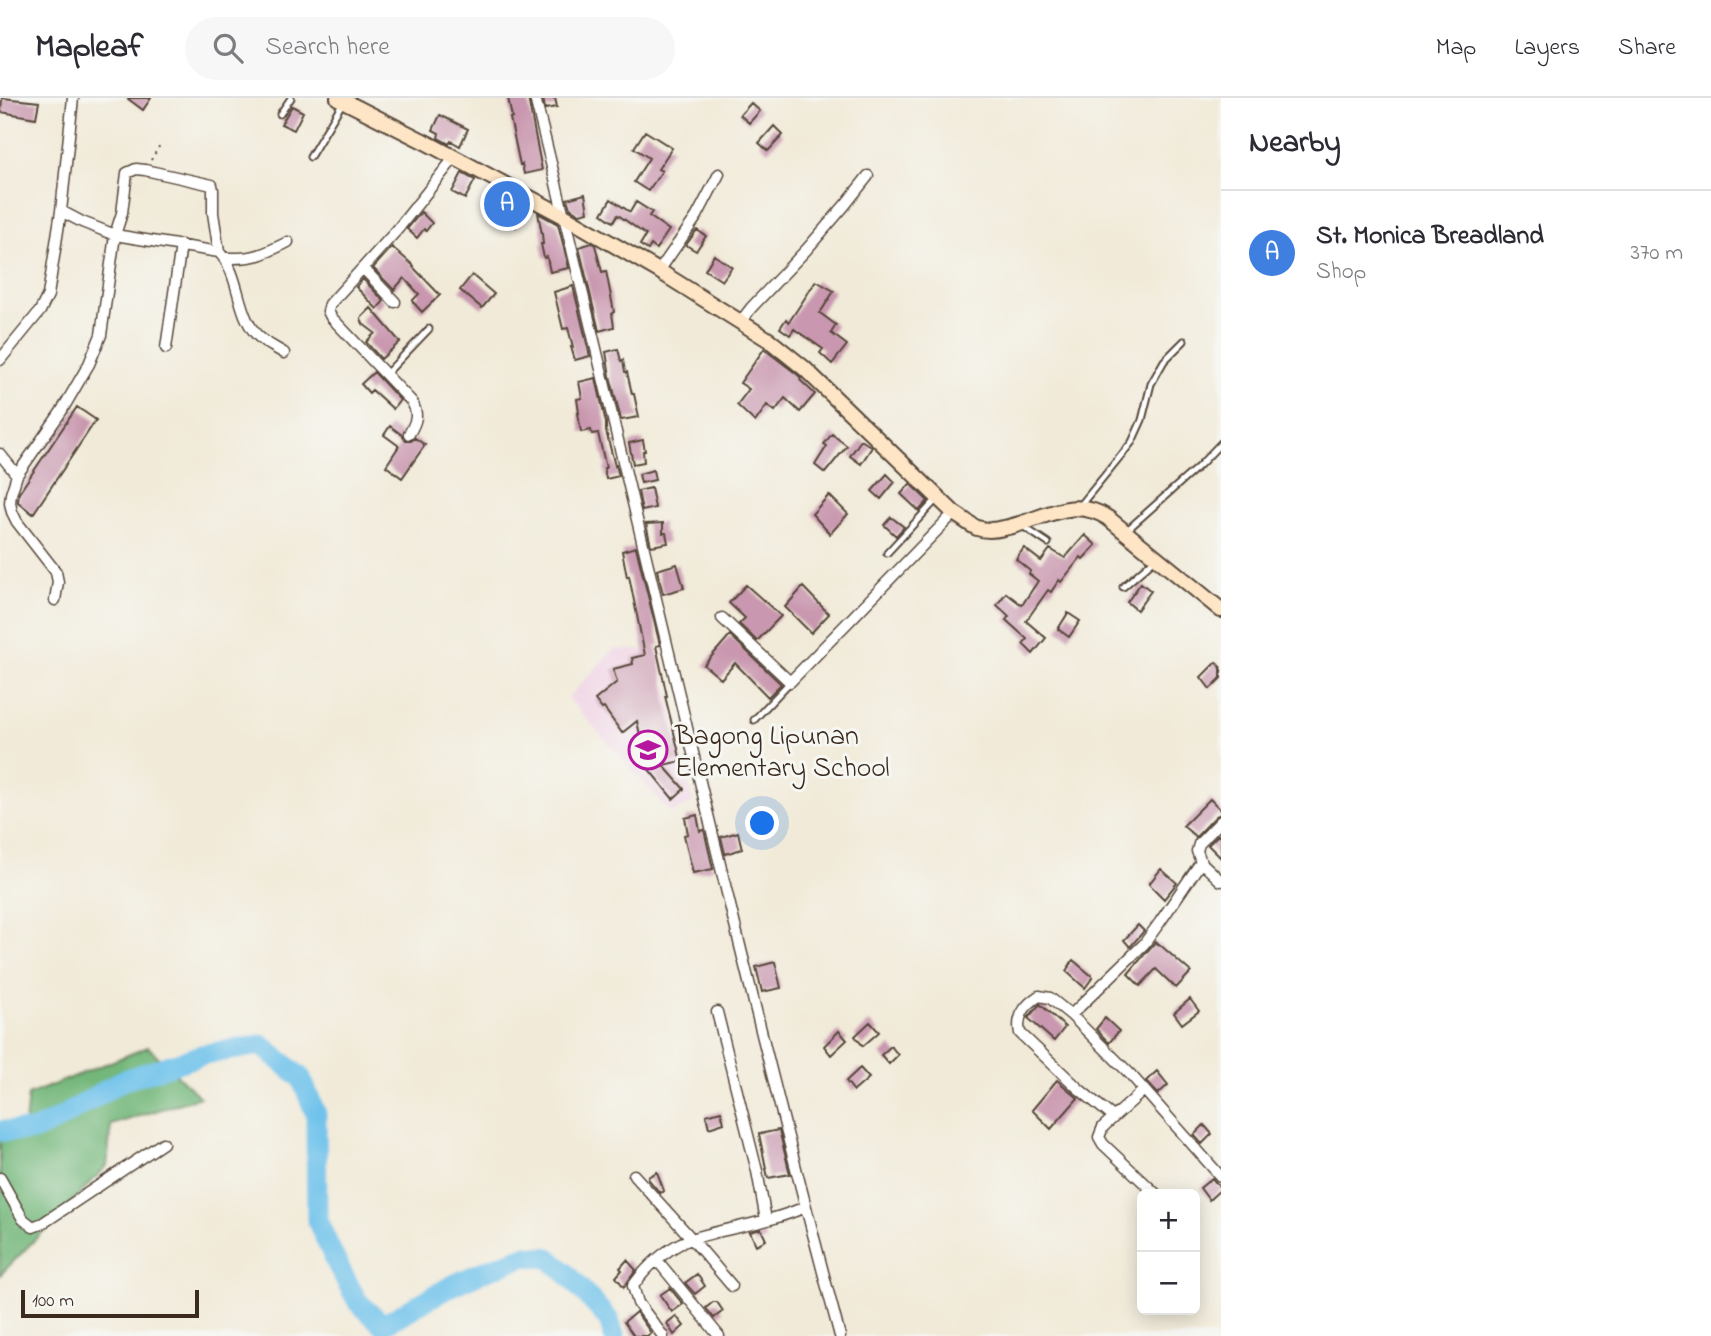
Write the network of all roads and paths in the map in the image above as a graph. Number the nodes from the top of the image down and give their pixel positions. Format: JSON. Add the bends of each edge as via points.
{"nodes":[{"id":1,"x":73,"y":98,"type":"edge"},
{"id":2,"x":291,"y":98,"type":"edge"},
{"id":3,"x":535,"y":98,"type":"edge"},
{"id":4,"x":341,"y":99,"type":"edge"},
{"id":5,"x":280,"y":114,"type":"dead end"},
{"id":6,"x":160,"y":145,"type":"dead end"},
{"id":7,"x":310,"y":157,"type":"dead end"},
{"id":8,"x":454,"y":158,"type":"junction"},
{"id":9,"x":145,"y":170,"type":"junction"},
{"id":10,"x":719,"y":174,"type":"dead end"},
{"id":11,"x":868,"y":176,"type":"dead end"},
{"id":12,"x":61,"y":211,"type":"junction"},
{"id":13,"x":564,"y":216,"type":"junction"},
{"id":14,"x":116,"y":235,"type":"junction"},
{"id":15,"x":288,"y":242,"type":"dead end"},
{"id":16,"x":181,"y":245,"type":"junction"},
{"id":17,"x":222,"y":255,"type":"junction"},
{"id":18,"x":363,"y":268,"type":"junction"},
{"id":19,"x":659,"y":271,"type":"junction"},
{"id":20,"x":395,"y":302,"type":"dead end"},
{"id":21,"x":741,"y":321,"type":"junction"},
{"id":22,"x":429,"y":329,"type":"dead end"},
{"id":23,"x":1184,"y":341,"type":"dead end"},
{"id":24,"x":166,"y":348,"type":"dead end"},
{"id":25,"x":284,"y":353,"type":"dead end"},
{"id":26,"x":0,"y":360,"type":"edge"},
{"id":27,"x":386,"y":374,"type":"junction"},
{"id":28,"x":409,"y":434,"type":"dead end"},
{"id":29,"x":1221,"y":443,"type":"edge"},
{"id":30,"x":0,"y":454,"type":"edge"},
{"id":31,"x":17,"y":475,"type":"junction"},
{"id":32,"x":939,"y":498,"type":"junction"},
{"id":33,"x":1079,"y":507,"type":"junction"},
{"id":34,"x":954,"y":513,"type":"junction"},
{"id":35,"x":1021,"y":525,"type":"junction"},
{"id":36,"x":1126,"y":531,"type":"junction"},
{"id":37,"x":1048,"y":543,"type":"dead end"},
{"id":38,"x":887,"y":554,"type":"dead end"},
{"id":39,"x":1157,"y":557,"type":"junction"},
{"id":40,"x":1123,"y":587,"type":"dead end"},
{"id":41,"x":55,"y":600,"type":"dead end"},
{"id":42,"x":1221,"y":610,"type":"edge"},
{"id":43,"x":722,"y":618,"type":"dead end"},
{"id":44,"x":790,"y":682,"type":"junction"},
{"id":45,"x":754,"y":720,"type":"dead end"},
{"id":46,"x":1221,"y":821,"type":"edge"},
{"id":47,"x":1201,"y":862,"type":"junction"},
{"id":48,"x":1221,"y":881,"type":"edge"},
{"id":49,"x":717,"y":1012,"type":"dead end"},
{"id":50,"x":1071,"y":1015,"type":"junction"},
{"id":51,"x":1144,"y":1090,"type":"junction"},
{"id":52,"x":1113,"y":1117,"type":"junction"},
{"id":53,"x":163,"y":1143,"type":"dead end"},
{"id":54,"x":634,"y":1175,"type":"dead end"},
{"id":55,"x":1221,"y":1177,"type":"edge"},
{"id":56,"x":0,"y":1178,"type":"edge"},
{"id":57,"x":1151,"y":1189,"type":"edge"},
{"id":58,"x":805,"y":1207,"type":"junction"},
{"id":59,"x":766,"y":1220,"type":"junction"},
{"id":60,"x":692,"y":1239,"type":"junction"},
{"id":61,"x":657,"y":1260,"type":"junction"},
{"id":62,"x":732,"y":1286,"type":"dead end"},
{"id":63,"x":663,"y":1336,"type":"edge"},
{"id":64,"x":719,"y":1336,"type":"edge"},
{"id":65,"x":840,"y":1336,"type":"edge"}],
"edges":[{"from":1,"to":12,"type":"street"},
{"from":2,"to":5,"type":"lane"},
{"from":3,"to":13,"type":"street"},
{"from":4,"to":7,"type":"lane"},
{"from":4,"to":8,"type":"street"},
{"from":6,"to":9,"type":"path"},
{"from":8,"to":13,"type":"street"},
{"from":8,"to":18,"type":"street"},
{"from":9,"to":14,"type":"street","via":[[127,173]]},
{"from":9,"to":17,"type":"street","via":[[212,185]]},
{"from":10,"to":19,"type":"street"},
{"from":11,"to":21,"type":"street"},
{"from":12,"to":14,"type":"street"},
{"from":12,"to":26,"type":"street","via":[[45,304]]},
{"from":13,"to":19,"type":"street"},
{"from":13,"to":58,"type":"street"},
{"from":14,"to":16,"type":"street"},
{"from":14,"to":31,"type":"street","via":[[101,335],[61,412]]},
{"from":15,"to":17,"type":"street","via":[[247,259]]},
{"from":16,"to":17,"type":"street"},
{"from":16,"to":24,"type":"street"},
{"from":17,"to":25,"type":"street","via":[[248,323],[258,336]]},
{"from":18,"to":20,"type":"street"},
{"from":18,"to":27,"type":"street","via":[[328,310]]},
{"from":19,"to":21,"type":"street"},
{"from":21,"to":32,"type":"street","via":[[804,369]]},
{"from":22,"to":27,"type":"lane"},
{"from":23,"to":33,"type":"lane","via":[[1164,360],[1151,384],[1132,442]]},
{"from":27,"to":28,"type":"street","via":[[416,410],[416,423]]},
{"from":29,"to":36,"type":"lane"},
{"from":30,"to":31,"type":"street"},
{"from":31,"to":41,"type":"street","via":[[12,512],[56,572]]},
{"from":32,"to":34,"type":"street"},
{"from":32,"to":38,"type":"lane"},
{"from":33,"to":35,"type":"street"},
{"from":33,"to":36,"type":"street","via":[[1100,512]]},
{"from":34,"to":35,"type":"street","via":[[989,530]]},
{"from":34,"to":44,"type":"street"},
{"from":35,"to":37,"type":"lane"},
{"from":36,"to":39,"type":"street"},
{"from":39,"to":40,"type":"lane"},
{"from":39,"to":42,"type":"street"},
{"from":43,"to":44,"type":"street"},
{"from":44,"to":45,"type":"lane"},
{"from":46,"to":47,"type":"street","via":[[1199,844]]},
{"from":47,"to":48,"type":"street"},
{"from":47,"to":50,"type":"street","via":[[1143,944]]},
{"from":49,"to":59,"type":"street"},
{"from":50,"to":51,"type":"street"},
{"from":50,"to":52,"type":"street","via":[[1050,998],[1039,996],[1019,1018],[1020,1033]]},
{"from":51,"to":52,"type":"street"},
{"from":51,"to":55,"type":"street"},
{"from":52,"to":57,"type":"street","via":[[1103,1127],[1103,1144]]},
{"from":53,"to":56,"type":"street","via":[[33,1227],[23,1219]]},
{"from":54,"to":60,"type":"street"},
{"from":58,"to":59,"type":"street"},
{"from":58,"to":65,"type":"street"},
{"from":59,"to":60,"type":"street"},
{"from":60,"to":61,"type":"street"},
{"from":60,"to":62,"type":"street"},
{"from":61,"to":63,"type":"street","via":[[633,1286],[638,1303]]},
{"from":61,"to":64,"type":"street"}]}
